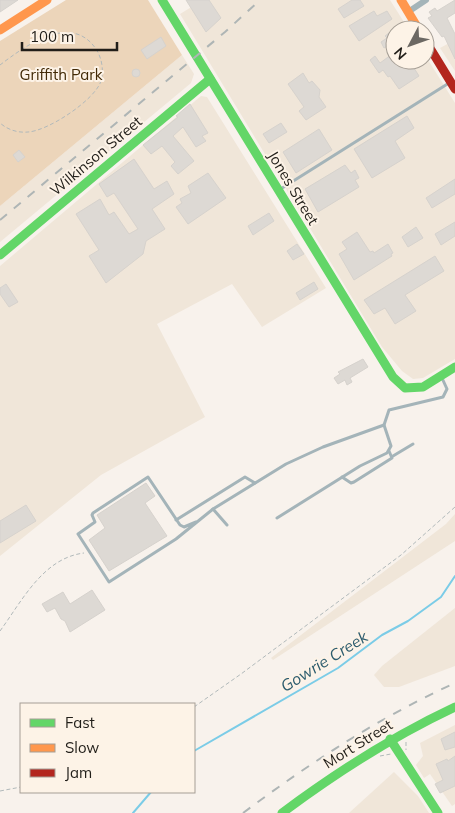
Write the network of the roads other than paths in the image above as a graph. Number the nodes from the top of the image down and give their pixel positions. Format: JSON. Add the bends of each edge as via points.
{"nodes":[{"id":1,"x":48,"y":0,"type":"edge"},
{"id":2,"x":162,"y":0,"type":"edge"},
{"id":3,"x":401,"y":0,"type":"edge"},
{"id":4,"x":426,"y":0,"type":"edge"},
{"id":5,"x":408,"y":12,"type":"junction"},
{"id":6,"x":413,"y":20,"type":"edge"},
{"id":7,"x":0,"y":30,"type":"edge"},
{"id":8,"x":435,"y":56,"type":"edge"},
{"id":9,"x":210,"y":79,"type":"junction"},
{"id":10,"x":453,"y":86,"type":"edge"},
{"id":11,"x":278,"y":190,"type":"junction"},
{"id":12,"x":0,"y":255,"type":"edge"},
{"id":13,"x":455,"y":367,"type":"edge"},
{"id":14,"x":441,"y":376,"type":"junction"},
{"id":15,"x":384,"y":425,"type":"junction"},
{"id":16,"x":413,"y":444,"type":"dead end"},
{"id":17,"x":389,"y":451,"type":"junction"},
{"id":18,"x":393,"y":456,"type":"junction"},
{"id":19,"x":342,"y":477,"type":"junction"},
{"id":20,"x":255,"y":483,"type":"junction"},
{"id":21,"x":213,"y":509,"type":"junction"},
{"id":22,"x":278,"y":518,"type":"dead end"},
{"id":23,"x":176,"y":520,"type":"junction"},
{"id":24,"x":196,"y":522,"type":"junction"},
{"id":25,"x":227,"y":525,"type":"dead end"},
{"id":26,"x":455,"y":707,"type":"edge"},
{"id":27,"x":390,"y":739,"type":"junction"},
{"id":28,"x":282,"y":813,"type":"edge"},
{"id":29,"x":438,"y":813,"type":"edge"}],
"edges":[{"from":1,"to":7,"type":"street"},
{"from":2,"to":9,"type":"street","name":"Jones Street"},
{"from":3,"to":5,"type":"street"},
{"from":4,"to":5,"type":"street"},
{"from":5,"to":6,"type":"street"},
{"from":8,"to":10,"type":"street"},
{"from":9,"to":11,"type":"street","name":"Jones Street"},
{"from":9,"to":12,"type":"street","name":"Wilkinson Street"},
{"from":10,"to":11,"type":"lane"},
{"from":11,"to":14,"type":"street","name":"Jones Street","via":[[393,377],[405,388],[422,387]]},
{"from":13,"to":14,"type":"street"},
{"from":14,"to":15,"type":"lane","via":[[447,389],[443,397],[393,408],[386,414]]},
{"from":15,"to":17,"type":"lane","via":[[391,446]]},
{"from":15,"to":20,"type":"lane","via":[[311,452]]},
{"from":16,"to":18,"type":"lane"},
{"from":17,"to":18,"type":"lane"},
{"from":17,"to":19,"type":"lane"},
{"from":18,"to":19,"type":"lane","via":[[351,483]]},
{"from":19,"to":22,"type":"lane"},
{"from":20,"to":21,"type":"lane"},
{"from":20,"to":23,"type":"lane","via":[[245,477]]},
{"from":21,"to":24,"type":"lane"},
{"from":21,"to":25,"type":"lane"},
{"from":23,"to":24,"type":"lane","via":[[184,527]]},
{"from":23,"to":24,"type":"lane","via":[[148,477],[91,514],[95,522],[78,534],[109,582],[166,546]]},
{"from":26,"to":27,"type":"street","name":"Mort Street"},
{"from":27,"to":28,"type":"street","name":"Mort Street"},
{"from":27,"to":29,"type":"street"}]}
